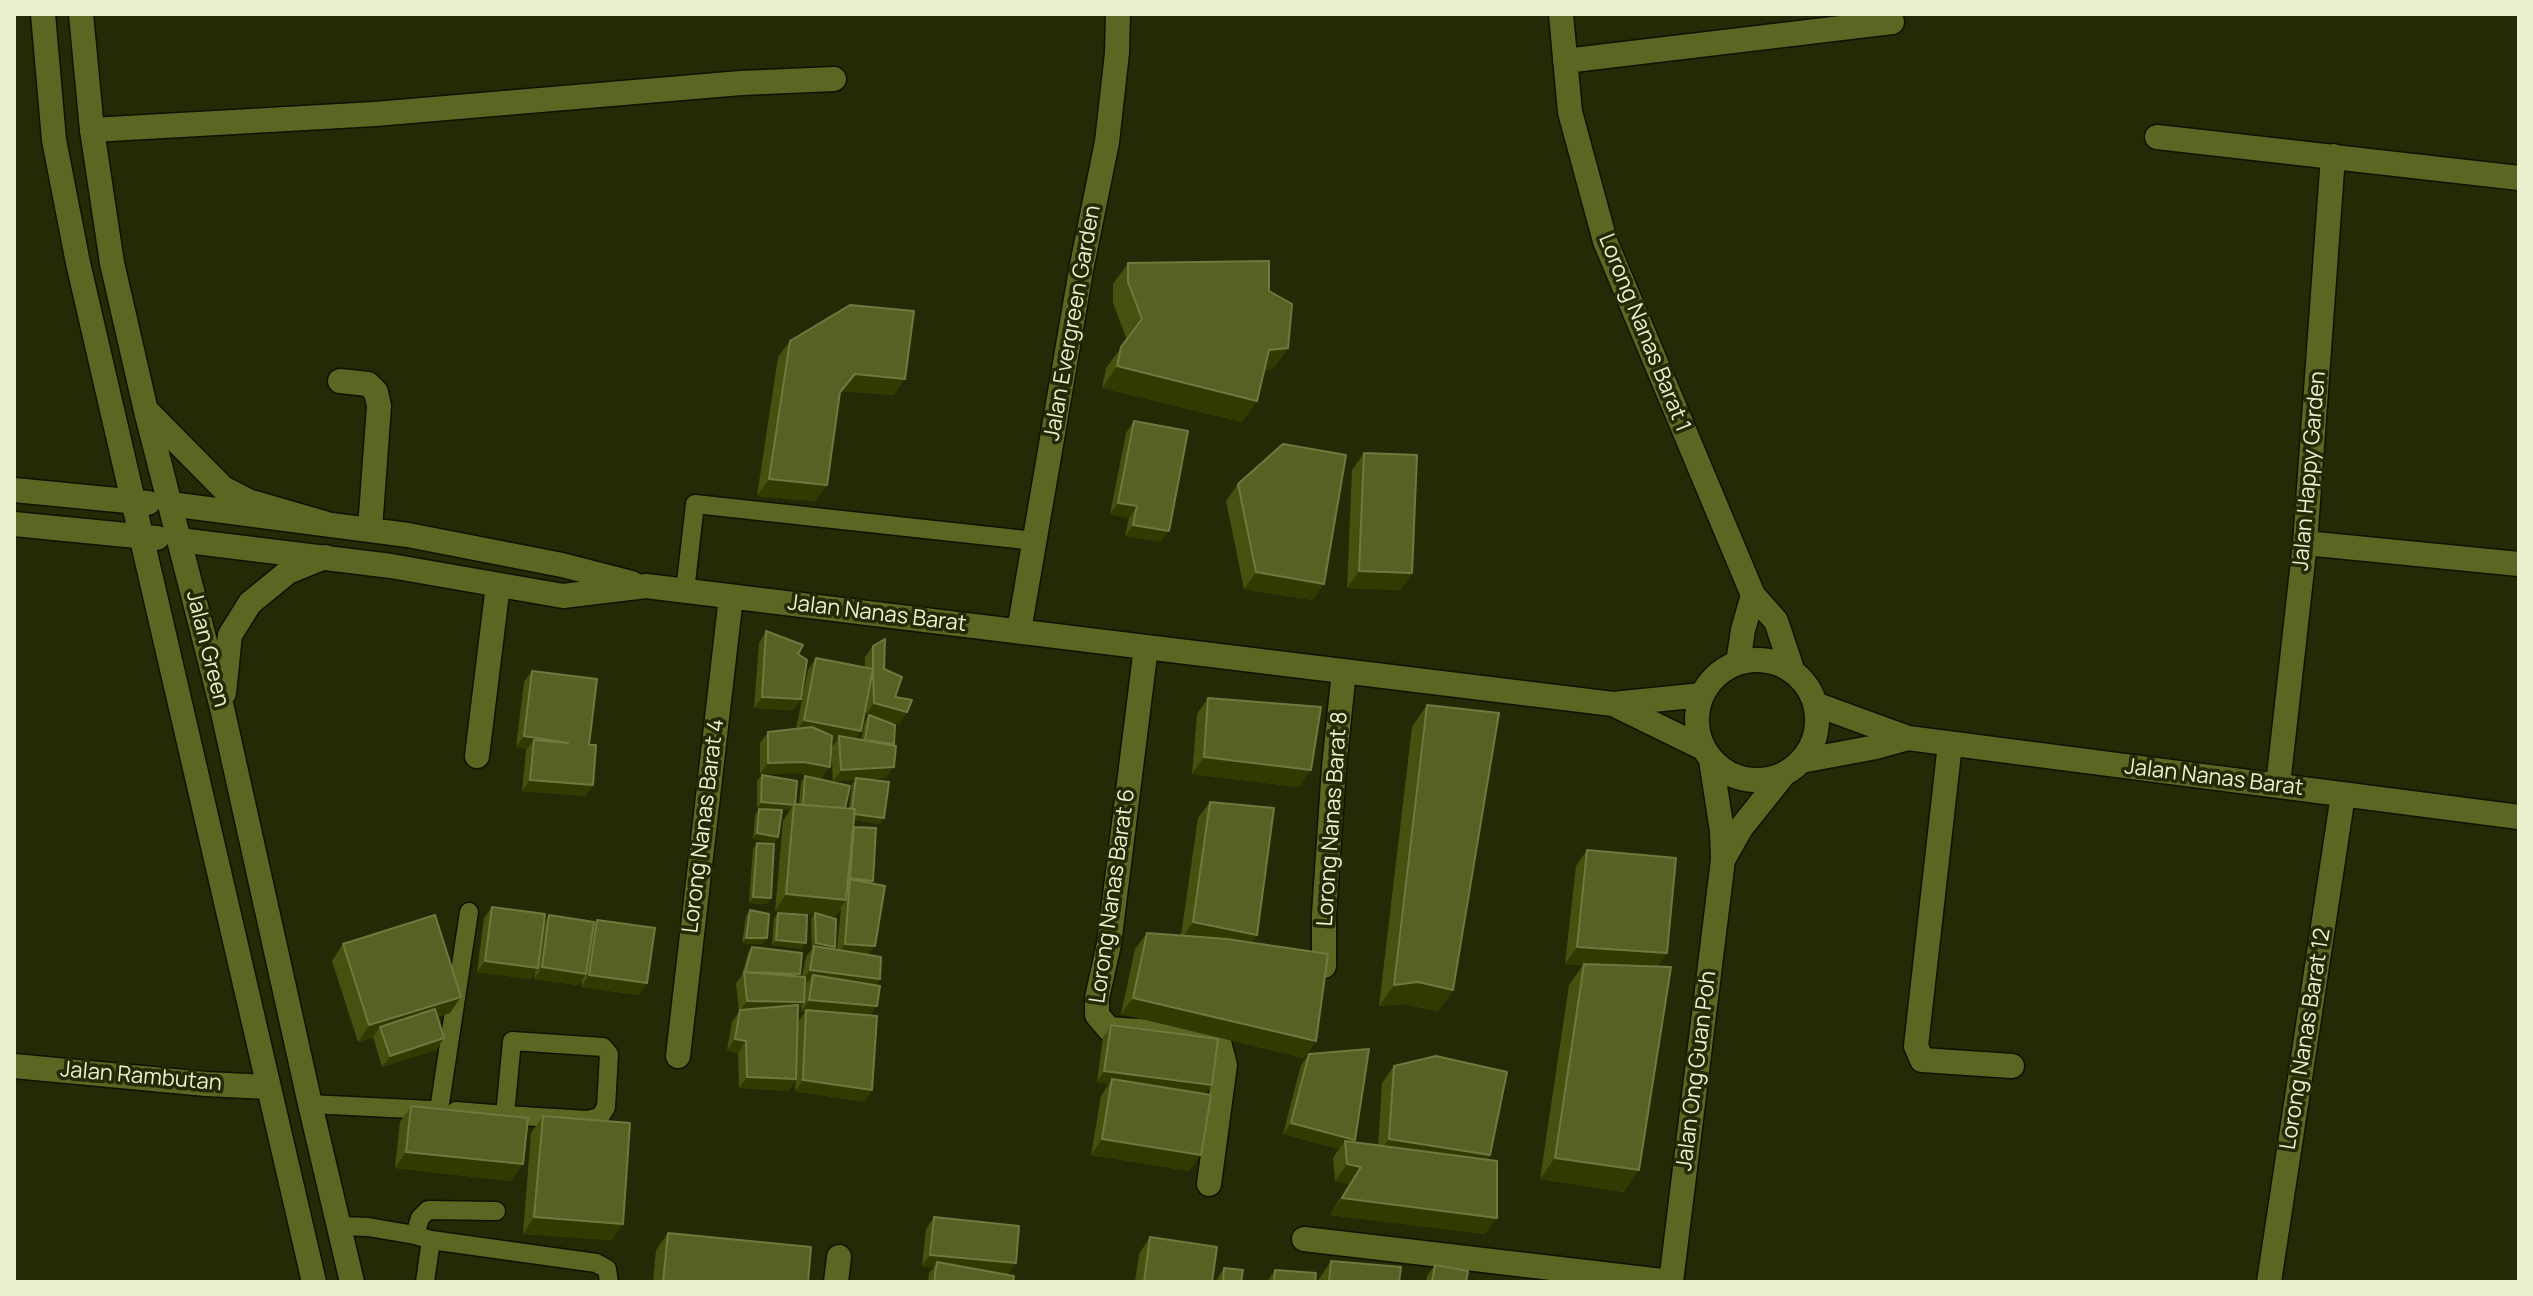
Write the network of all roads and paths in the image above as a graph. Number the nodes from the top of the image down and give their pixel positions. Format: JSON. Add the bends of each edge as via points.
{"nodes":[{"id":1,"x":43,"y":14,"type":"edge"},
{"id":2,"x":81,"y":14,"type":"edge"},
{"id":3,"x":1118,"y":14,"type":"edge"},
{"id":4,"x":1561,"y":14,"type":"edge"},
{"id":5,"x":1892,"y":22,"type":"dead end"},
{"id":6,"x":1565,"y":61,"type":"junction"},
{"id":7,"x":834,"y":79,"type":"dead end"},
{"id":8,"x":92,"y":130,"type":"junction"},
{"id":9,"x":2157,"y":137,"type":"dead end"},
{"id":10,"x":2333,"y":156,"type":"junction"},
{"id":11,"x":2519,"y":178,"type":"edge"},
{"id":12,"x":340,"y":381,"type":"dead end"},
{"id":13,"x":146,"y":411,"type":"junction"},
{"id":14,"x":14,"y":490,"type":"edge"},
{"id":15,"x":135,"y":501,"type":"junction"},
{"id":16,"x":170,"y":504,"type":"junction"},
{"id":17,"x":324,"y":523,"type":"junction"},
{"id":18,"x":14,"y":524,"type":"edge"},
{"id":19,"x":370,"y":529,"type":"junction"},
{"id":20,"x":143,"y":536,"type":"junction"},
{"id":21,"x":179,"y":540,"type":"junction"},
{"id":22,"x":1035,"y":541,"type":"junction"},
{"id":23,"x":2305,"y":543,"type":"junction"},
{"id":24,"x":325,"y":557,"type":"junction"},
{"id":25,"x":2519,"y":564,"type":"edge"},
{"id":26,"x":498,"y":585,"type":"junction"},
{"id":27,"x":646,"y":586,"type":"junction"},
{"id":28,"x":685,"y":591,"type":"junction"},
{"id":29,"x":1753,"y":595,"type":"junction"},
{"id":30,"x":731,"y":597,"type":"junction"},
{"id":31,"x":1019,"y":631,"type":"junction"},
{"id":32,"x":1146,"y":647,"type":"junction"},
{"id":33,"x":1738,"y":663,"type":"junction"},
{"id":34,"x":1344,"y":671,"type":"junction"},
{"id":35,"x":1793,"y":672,"type":"junction"},
{"id":36,"x":1702,"y":695,"type":"junction"},
{"id":37,"x":1613,"y":704,"type":"junction"},
{"id":38,"x":1815,"y":704,"type":"junction"},
{"id":39,"x":222,"y":708,"type":"junction"},
{"id":40,"x":1908,"y":738,"type":"junction"},
{"id":41,"x":1950,"y":744,"type":"junction"},
{"id":42,"x":1707,"y":754,"type":"junction"},
{"id":43,"x":477,"y":756,"type":"dead end"},
{"id":44,"x":1792,"y":767,"type":"junction"},
{"id":45,"x":2278,"y":785,"type":"junction"},
{"id":46,"x":2343,"y":795,"type":"junction"},
{"id":47,"x":2519,"y":817,"type":"edge"},
{"id":48,"x":1723,"y":860,"type":"junction"},
{"id":49,"x":469,"y":912,"type":"dead end"},
{"id":50,"x":1324,"y":966,"type":"edge"},
{"id":51,"x":678,"y":1056,"type":"dead end"},
{"id":52,"x":14,"y":1066,"type":"edge"},
{"id":53,"x":2012,"y":1066,"type":"dead end"},
{"id":54,"x":267,"y":1087,"type":"junction"},
{"id":55,"x":310,"y":1104,"type":"junction"},
{"id":56,"x":439,"y":1110,"type":"junction"},
{"id":57,"x":505,"y":1115,"type":"junction"},
{"id":58,"x":1209,"y":1184,"type":"dead end"},
{"id":59,"x":496,"y":1211,"type":"dead end"},
{"id":60,"x":340,"y":1226,"type":"junction"},
{"id":61,"x":423,"y":1237,"type":"junction"},
{"id":62,"x":1304,"y":1239,"type":"dead end"},
{"id":63,"x":839,"y":1257,"type":"dead end"},
{"id":64,"x":314,"y":1282,"type":"edge"},
{"id":65,"x":352,"y":1282,"type":"edge"},
{"id":66,"x":425,"y":1282,"type":"edge"},
{"id":67,"x":609,"y":1282,"type":"edge"},
{"id":68,"x":836,"y":1282,"type":"edge"},
{"id":69,"x":1671,"y":1282,"type":"edge"},
{"id":70,"x":2269,"y":1282,"type":"edge"}],
"edges":[{"from":1,"to":15,"type":"street","name":"Jalan Green","via":[[54,140]]},
{"from":2,"to":8,"type":"street","name":"Jalan Green"},
{"from":3,"to":22,"type":"street","name":"Jalan Evergreen Garden","via":[[1107,142]]},
{"from":4,"to":6,"type":"street","name":"Lorong Nanas Barat 1"},
{"from":5,"to":6,"type":"street"},
{"from":6,"to":29,"type":"street","name":"Lorong Nanas Barat 1","via":[[1570,112],[1609,253]]},
{"from":7,"to":8,"type":"street"},
{"from":8,"to":13,"type":"street","name":"Jalan Green","via":[[112,263]]},
{"from":9,"to":10,"type":"street"},
{"from":10,"to":11,"type":"street"},
{"from":10,"to":23,"type":"street","name":"Jalan Happy Garden"},
{"from":12,"to":19,"type":"street","via":[[368,384],[379,406]]},
{"from":13,"to":16,"type":"street","name":"Jalan Green"},
{"from":13,"to":17,"type":"street","via":[[223,488],[248,501]]},
{"from":14,"to":15,"type":"street"},
{"from":15,"to":16,"type":"street"},
{"from":15,"to":20,"type":"street","name":"Jalan Green"},
{"from":16,"to":17,"type":"street"},
{"from":16,"to":21,"type":"street","name":"Jalan Green"},
{"from":17,"to":19,"type":"street"},
{"from":18,"to":20,"type":"street","name":"Jalan Nanas Barat"},
{"from":19,"to":27,"type":"street"},
{"from":20,"to":21,"type":"street","name":"Jalan Nanas Barat"},
{"from":20,"to":54,"type":"street","name":"Jalan Green"},
{"from":21,"to":24,"type":"street","name":"Jalan Nanas Barat"},
{"from":21,"to":39,"type":"street","name":"Jalan Green"},
{"from":22,"to":28,"type":"lane","via":[[695,504]]},
{"from":22,"to":31,"type":"street","name":"Jalan Evergreen Garden"},
{"from":23,"to":25,"type":"street"},
{"from":23,"to":45,"type":"street","name":"Jalan Happy Garden"},
{"from":24,"to":26,"type":"street","name":"Jalan Nanas Barat"},
{"from":24,"to":39,"type":"street","via":[[288,572],[250,603],[230,635]]},
{"from":26,"to":27,"type":"street","name":"Jalan Nanas Barat","via":[[563,596]]},
{"from":26,"to":43,"type":"street"},
{"from":27,"to":28,"type":"street","name":"Jalan Nanas Barat"},
{"from":28,"to":30,"type":"street","name":"Jalan Nanas Barat"},
{"from":29,"to":33,"type":"street"},
{"from":29,"to":35,"type":"street","name":"Lorong Nanas Barat 1","via":[[1776,621]]},
{"from":30,"to":31,"type":"street","name":"Jalan Nanas Barat"},
{"from":30,"to":51,"type":"street","name":"Lorong Nanas Barat 4"},
{"from":31,"to":32,"type":"street","name":"Jalan Nanas Barat"},
{"from":32,"to":34,"type":"street","name":"Jalan Nanas Barat"},
{"from":32,"to":58,"type":"street","name":"Lorong Nanas Barat 6","via":[[1097,1015],[1109,1029],[1207,1036],[1219,1042],[1225,1065]]},
{"from":33,"to":35,"type":"street","via":[[1766,661]]},
{"from":33,"to":36,"type":"street","via":[[1717,675]]},
{"from":34,"to":37,"type":"street","name":"Jalan Nanas Barat"},
{"from":34,"to":50,"type":"street","name":"Lorong Nanas Barat 8"},
{"from":35,"to":38,"type":"street"},
{"from":36,"to":37,"type":"street","name":"Jalan Nanas Barat"},
{"from":36,"to":42,"type":"street","via":[[1698,734]]},
{"from":37,"to":42,"type":"street","name":"Jalan Nanas Barat"},
{"from":38,"to":40,"type":"street","name":"Jalan Nanas Barat"},
{"from":38,"to":44,"type":"street","via":[[1812,744]]},
{"from":39,"to":55,"type":"street","name":"Jalan Green"},
{"from":40,"to":41,"type":"street","name":"Jalan Nanas Barat"},
{"from":40,"to":44,"type":"street","name":"Jalan Nanas Barat"},
{"from":41,"to":45,"type":"street","name":"Jalan Nanas Barat"},
{"from":41,"to":53,"type":"street","via":[[1916,1046],[1922,1060]]},
{"from":42,"to":44,"type":"street","via":[[1741,777],[1763,779]]},
{"from":42,"to":48,"type":"street","name":"Jalan Ong Guan Poh"},
{"from":44,"to":48,"type":"street","name":"Jalan Ong Guan Poh","via":[[1741,828]]},
{"from":45,"to":46,"type":"street","name":"Jalan Nanas Barat"},
{"from":46,"to":47,"type":"street","name":"Jalan Nanas Barat"},
{"from":46,"to":70,"type":"street","name":"Lorong Nanas Barat 12"},
{"from":48,"to":69,"type":"street","name":"Jalan Ong Guan Poh"},
{"from":49,"to":56,"type":"lane"},
{"from":52,"to":54,"type":"street","name":"Jalan Rambutan"},
{"from":54,"to":64,"type":"street","name":"Jalan Green"},
{"from":55,"to":56,"type":"lane"},
{"from":55,"to":60,"type":"street","name":"Jalan Green"},
{"from":56,"to":57,"type":"lane"},
{"from":57,"to":57,"type":"lane","via":[[600,1117],[606,1107],[609,1054],[603,1047],[512,1041]]},
{"from":59,"to":61,"type":"lane","via":[[428,1210],[420,1218]]},
{"from":60,"to":61,"type":"lane"},
{"from":60,"to":65,"type":"street","name":"Jalan Green"},
{"from":61,"to":66,"type":"lane"},
{"from":61,"to":67,"type":"lane","via":[[596,1263],[607,1269]]},
{"from":62,"to":69,"type":"street"},
{"from":63,"to":68,"type":"street"}]}
